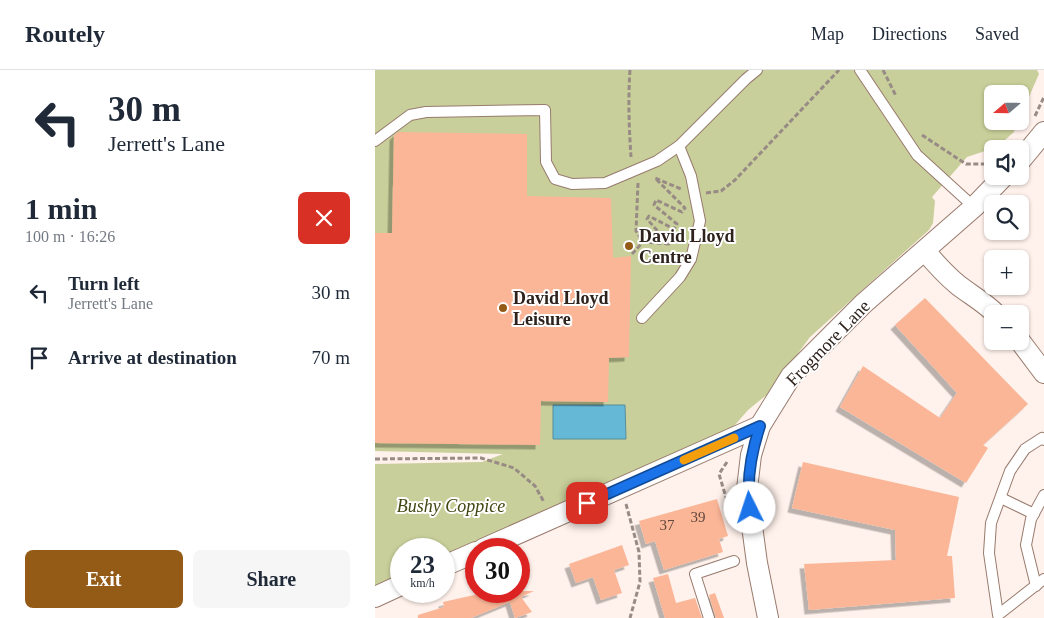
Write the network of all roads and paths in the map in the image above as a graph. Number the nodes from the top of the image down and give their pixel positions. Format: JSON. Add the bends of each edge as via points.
{"nodes":[{"id":1,"x":630,"y":70,"type":"edge"},
{"id":2,"x":757,"y":70,"type":"edge"},
{"id":3,"x":839,"y":70,"type":"edge"},
{"id":4,"x":861,"y":70,"type":"edge"},
{"id":5,"x":883,"y":70,"type":"edge"},
{"id":6,"x":898,"y":101,"type":"dead end"},
{"id":7,"x":918,"y":129,"type":"dead end"},
{"id":8,"x":1044,"y":132,"type":"edge"},
{"id":9,"x":375,"y":142,"type":"edge"},
{"id":10,"x":679,"y":146,"type":"junction"},
{"id":11,"x":1029,"y":150,"type":"edge"},
{"id":12,"x":984,"y":164,"type":"edge"},
{"id":13,"x":635,"y":171,"type":"junction"},
{"id":14,"x":655,"y":178,"type":"junction"},
{"id":15,"x":638,"y":182,"type":"junction"},
{"id":16,"x":996,"y":185,"type":"edge"},
{"id":17,"x":695,"y":192,"type":"junction"},
{"id":18,"x":974,"y":207,"type":"junction"},
{"id":19,"x":643,"y":242,"type":"junction"},
{"id":20,"x":925,"y":251,"type":"junction"},
{"id":21,"x":632,"y":254,"type":"dead end"},
{"id":22,"x":987,"y":305,"type":"edge"},
{"id":23,"x":642,"y":318,"type":"dead end"},
{"id":24,"x":1027,"y":350,"type":"edge"},
{"id":25,"x":1044,"y":373,"type":"edge"},
{"id":26,"x":760,"y":426,"type":"junction"},
{"id":27,"x":1044,"y":440,"type":"edge"},
{"id":28,"x":375,"y":458,"type":"edge"},
{"id":29,"x":621,"y":488,"type":"junction"},
{"id":30,"x":1044,"y":495,"type":"edge"},
{"id":31,"x":1001,"y":498,"type":"junction"},
{"id":32,"x":1034,"y":514,"type":"junction"},
{"id":33,"x":553,"y":518,"type":"junction"},
{"id":34,"x":508,"y":538,"type":"edge"},
{"id":35,"x":734,"y":561,"type":"dead end"},
{"id":36,"x":1040,"y":582,"type":"edge"},
{"id":37,"x":390,"y":590,"type":"edge"},
{"id":38,"x":375,"y":597,"type":"edge"},
{"id":39,"x":630,"y":618,"type":"edge"},
{"id":40,"x":709,"y":618,"type":"edge"},
{"id":41,"x":768,"y":618,"type":"edge"}],
"edges":[{"from":1,"to":13,"type":"path","via":[[628,118]]},
{"from":2,"to":10,"type":"lane"},
{"from":3,"to":17,"type":"path","via":[[721,192]]},
{"from":4,"to":18,"type":"lane","via":[[917,155]]},
{"from":5,"to":6,"type":"path"},
{"from":7,"to":12,"type":"path","via":[[923,136],[965,164]]},
{"from":8,"to":11,"type":"street"},
{"from":9,"to":13,"type":"lane","via":[[410,115],[545,110],[546,162],[555,179],[572,184],[605,183]]},
{"from":10,"to":13,"type":"lane"},
{"from":10,"to":17,"type":"lane"},
{"from":13,"to":15,"type":"path"},
{"from":14,"to":15,"type":"path"},
{"from":14,"to":17,"type":"path"},
{"from":14,"to":19,"type":"path","via":[[685,208],[682,212],[656,200],[654,205],[677,224],[674,229],[649,216],[647,219],[669,244]]},
{"from":15,"to":19,"type":"path","via":[[636,231]]},
{"from":16,"to":18,"type":"street","name":"Frogmore Lane"},
{"from":17,"to":23,"type":"lane","via":[[700,221],[691,259],[680,277]]},
{"from":18,"to":20,"type":"street","name":"Frogmore Lane"},
{"from":19,"to":21,"type":"path"},
{"from":20,"to":22,"type":"street","via":[[958,286]]},
{"from":20,"to":26,"type":"street","name":"Frogmore Lane","via":[[863,304],[791,376]]},
{"from":24,"to":25,"type":"street"},
{"from":26,"to":29,"type":"street"},
{"from":26,"to":41,"type":"street","name":"Frogmore Lane","via":[[751,455],[747,489]]},
{"from":27,"to":31,"type":"lane","via":[[1042,438],[1025,449],[1010,471]]},
{"from":28,"to":33,"type":"path","via":[[481,458],[514,468],[535,486]]},
{"from":29,"to":33,"type":"street"},
{"from":29,"to":39,"type":"path","via":[[639,552],[639,582]]},
{"from":30,"to":32,"type":"lane"},
{"from":31,"to":32,"type":"lane"},
{"from":31,"to":36,"type":"lane","via":[[991,523],[989,553],[999,615]]},
{"from":32,"to":36,"type":"lane","via":[[1026,545]]},
{"from":33,"to":34,"type":"street"},
{"from":35,"to":40,"type":"lane","via":[[695,574]]},
{"from":37,"to":38,"type":"street"}]}
